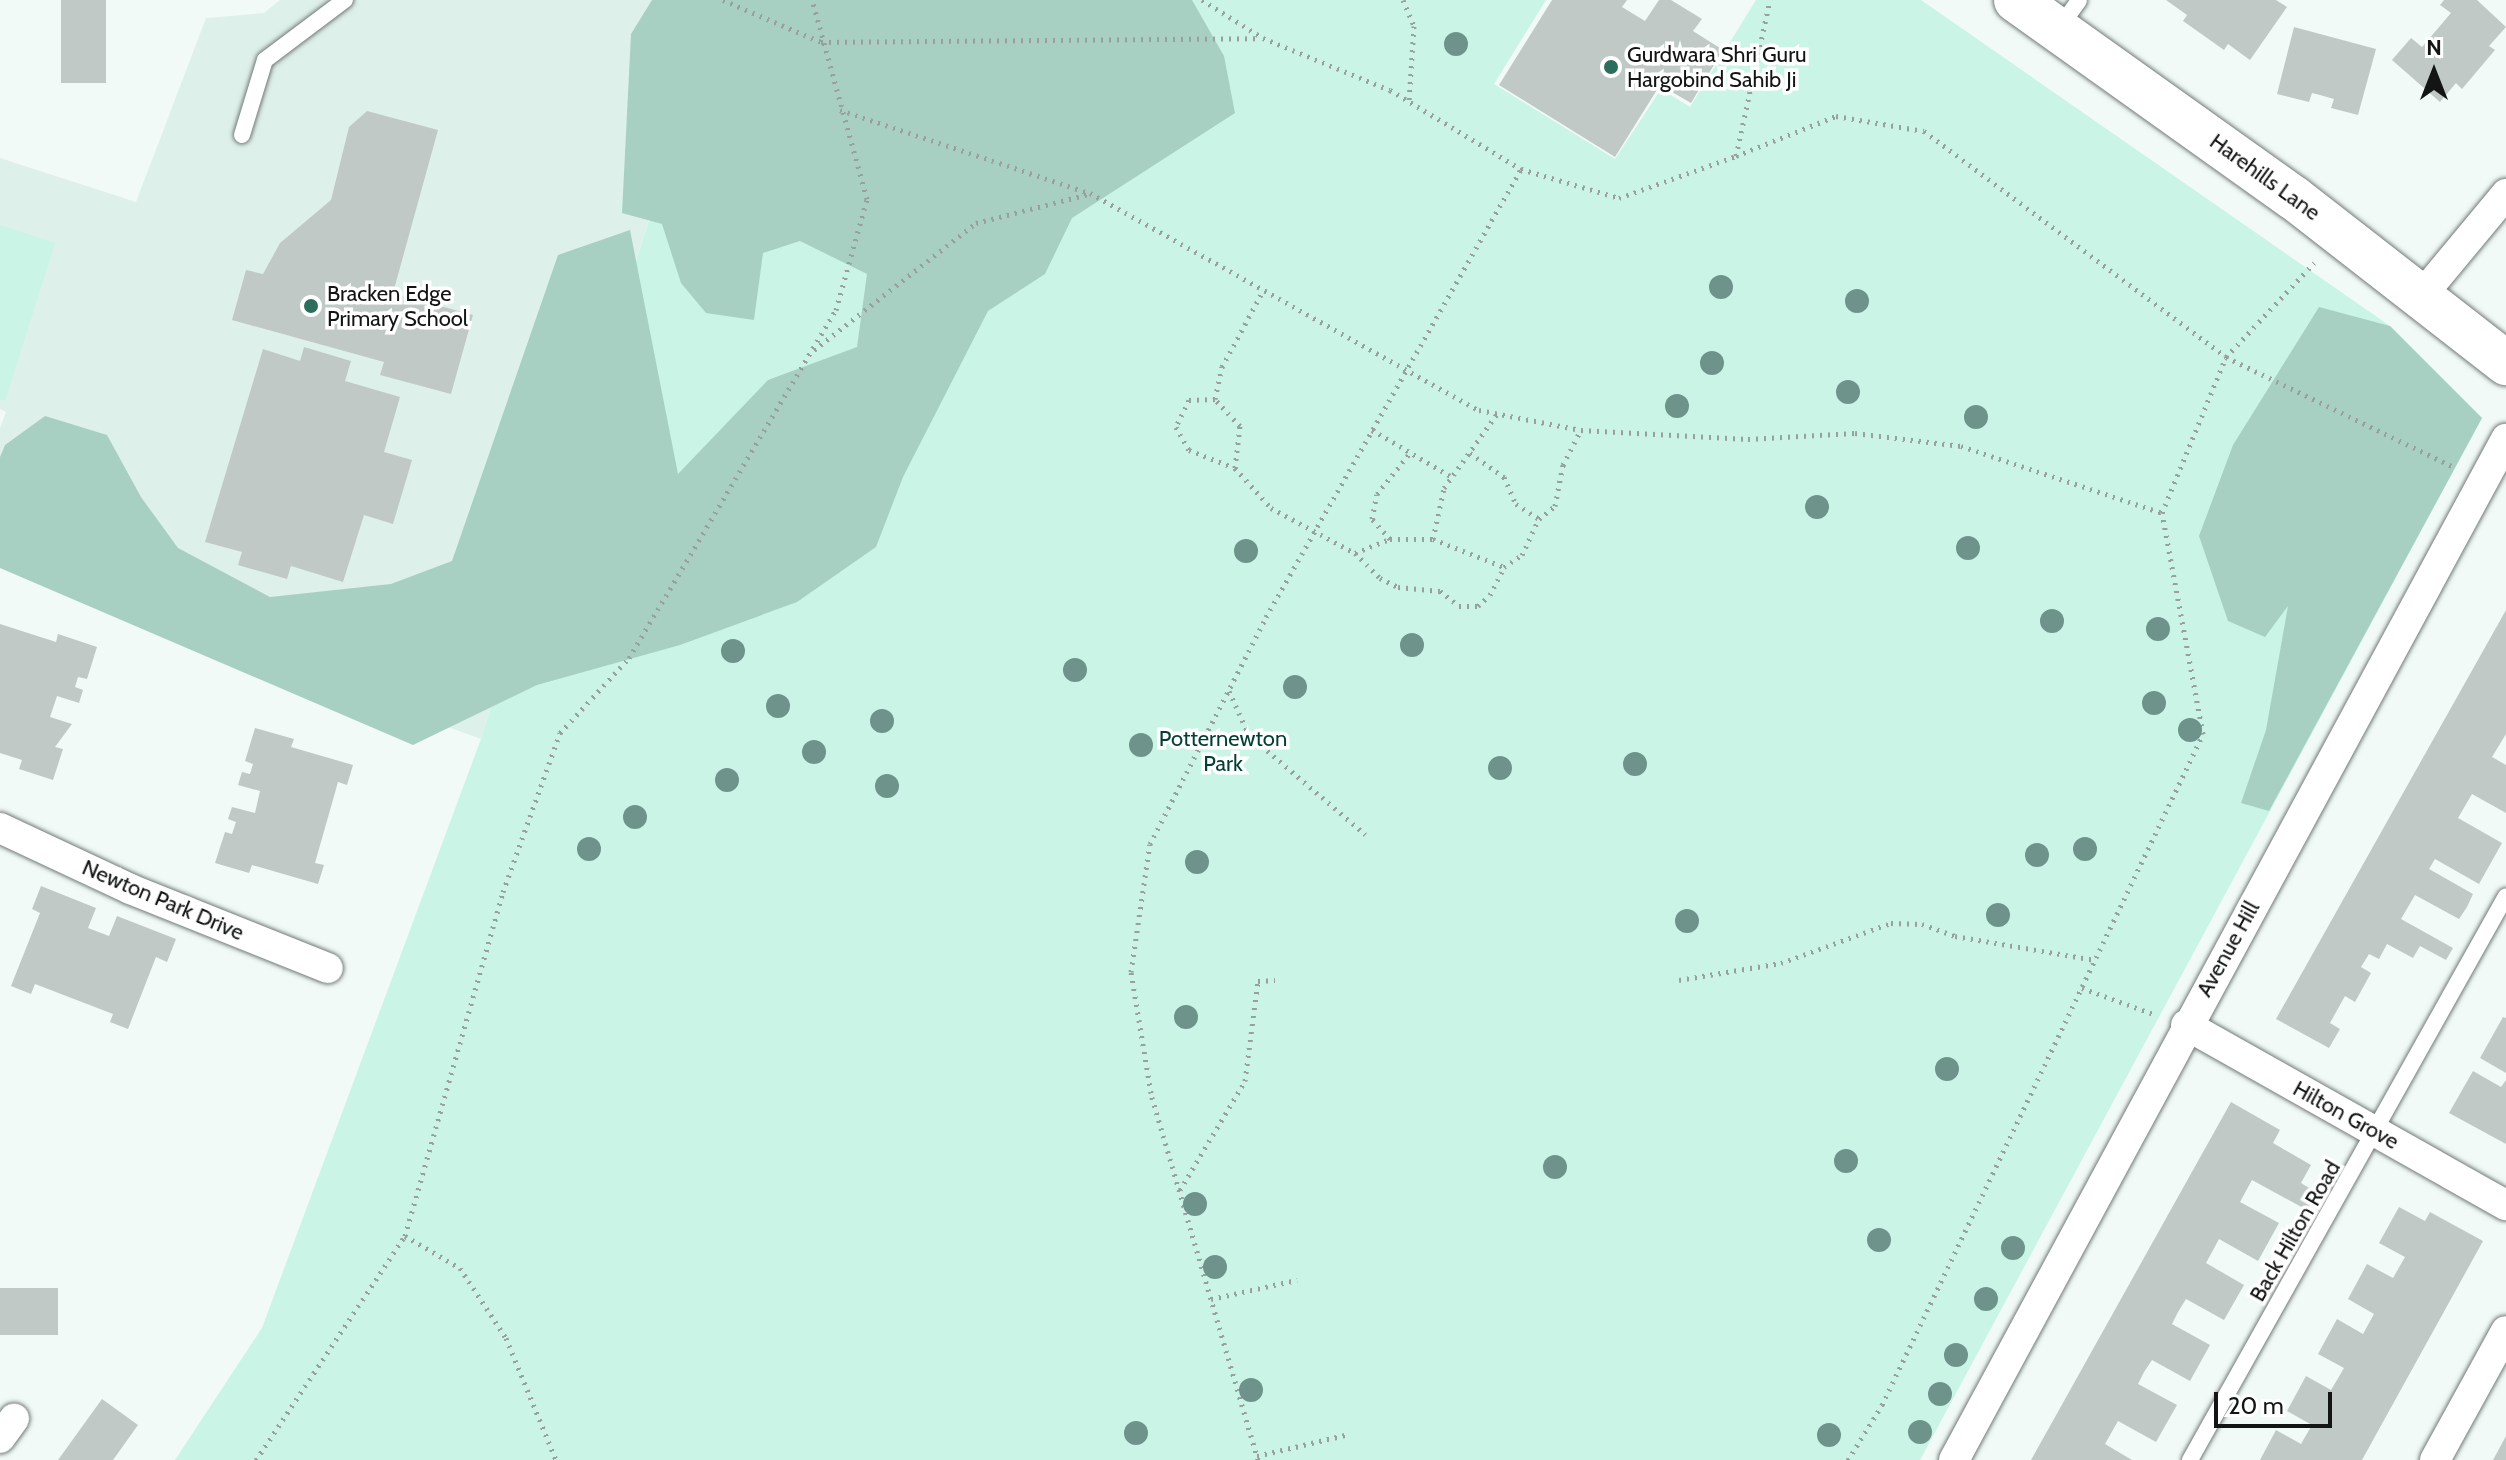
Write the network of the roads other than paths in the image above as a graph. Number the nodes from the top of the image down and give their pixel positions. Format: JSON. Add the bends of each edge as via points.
{"nodes":[{"id":1,"x":345,"y":0,"type":"edge"},
{"id":2,"x":2016,"y":0,"type":"edge"},
{"id":3,"x":2069,"y":15,"type":"edge"},
{"id":4,"x":242,"y":135,"type":"dead end"},
{"id":5,"x":2506,"y":194,"type":"edge"},
{"id":6,"x":2423,"y":294,"type":"junction"},
{"id":7,"x":2506,"y":363,"type":"edge"},
{"id":8,"x":2506,"y":439,"type":"edge"},
{"id":9,"x":0,"y":828,"type":"edge"},
{"id":10,"x":2506,"y":896,"type":"edge"},
{"id":11,"x":328,"y":968,"type":"dead end"},
{"id":12,"x":2186,"y":1025,"type":"junction"},
{"id":13,"x":2377,"y":1132,"type":"junction"},
{"id":14,"x":2506,"y":1205,"type":"edge"},
{"id":15,"x":2506,"y":1331,"type":"edge"},
{"id":16,"x":1954,"y":1460,"type":"edge"},
{"id":17,"x":2190,"y":1460,"type":"edge"},
{"id":18,"x":2435,"y":1460,"type":"edge"}],
"edges":[{"from":1,"to":4,"type":"lane","via":[[265,60]]},
{"from":2,"to":3,"type":"main road","name":"Harehills Lane"},
{"from":3,"to":6,"type":"main road","name":"Harehills Lane"},
{"from":5,"to":6,"type":"street"},
{"from":6,"to":7,"type":"main road","name":"Harehills Lane"},
{"from":8,"to":12,"type":"street","name":"Avenue Hill"},
{"from":9,"to":11,"type":"street","name":"Newton Park Drive","via":[[130,889]]},
{"from":10,"to":13,"type":"lane","name":"Back Hilton Road"},
{"from":12,"to":13,"type":"street","name":"Hilton Grove"},
{"from":12,"to":16,"type":"street","name":"Avenue Hill"},
{"from":13,"to":14,"type":"street","name":"Hilton Grove"},
{"from":13,"to":17,"type":"lane","name":"Back Hilton Road"},
{"from":15,"to":18,"type":"street"}]}
